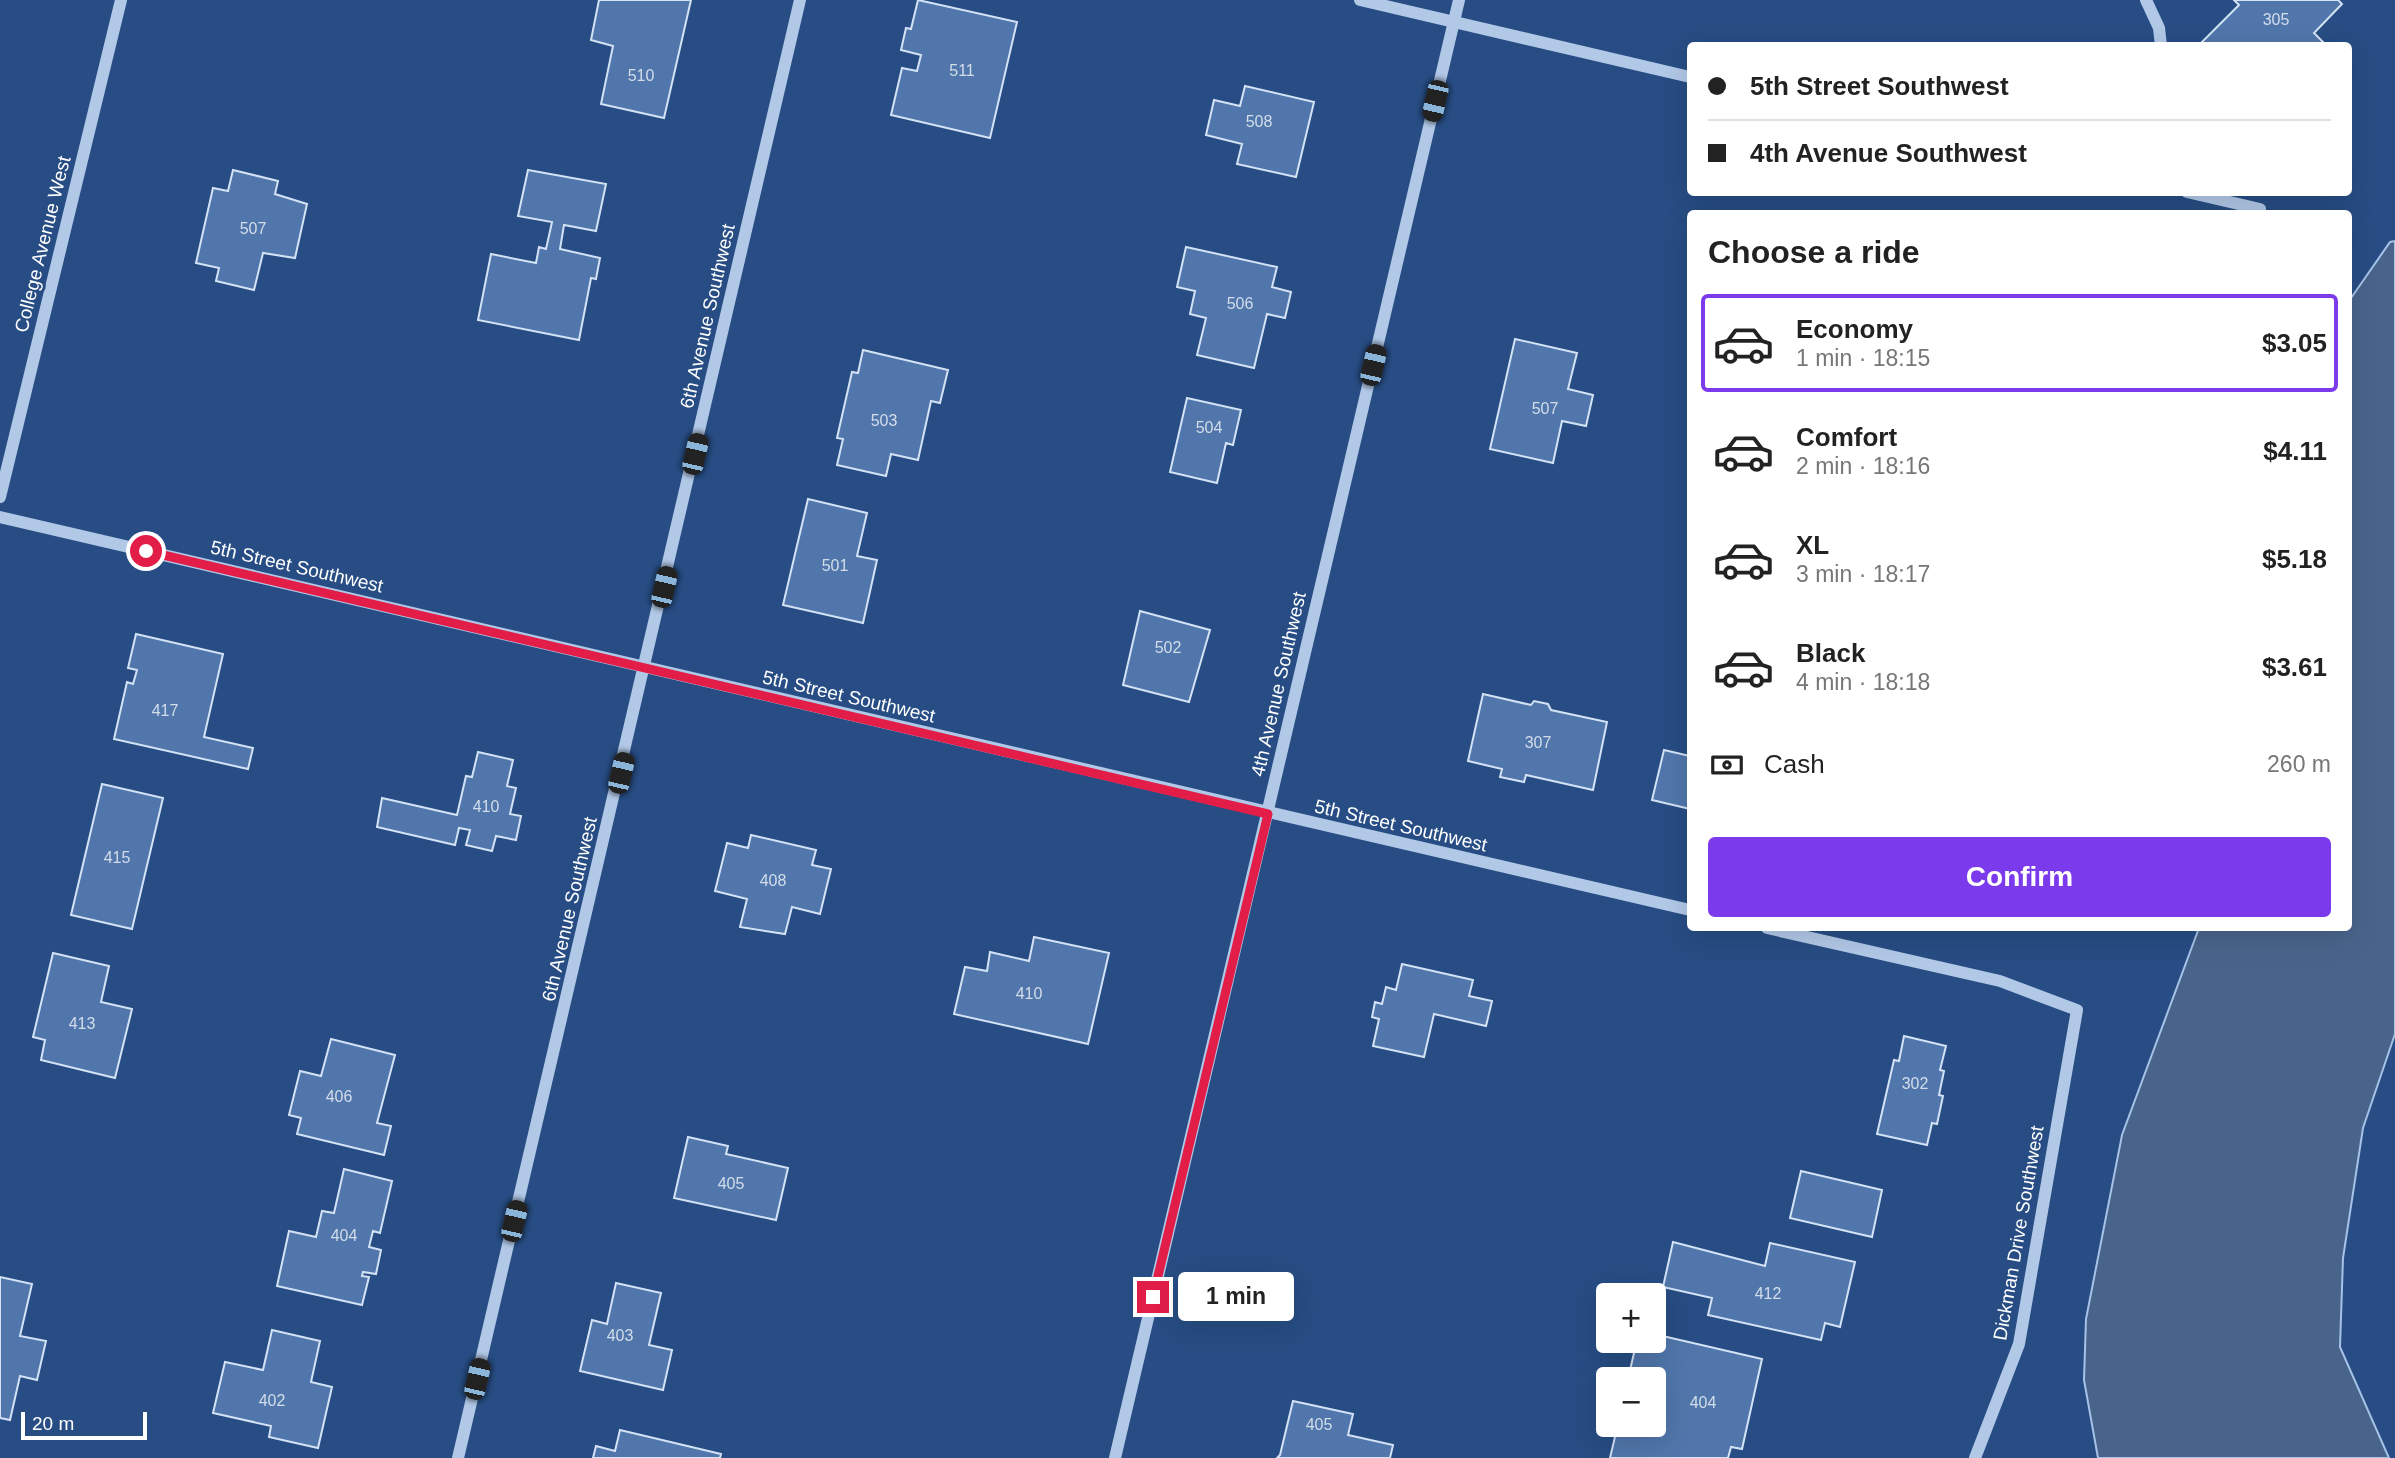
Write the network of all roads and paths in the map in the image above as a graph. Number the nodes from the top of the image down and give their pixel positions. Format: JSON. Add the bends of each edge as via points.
{"nodes":[{"id":1,"x":121,"y":0,"type":"edge"},
{"id":2,"x":800,"y":0,"type":"edge"},
{"id":3,"x":1360,"y":0,"type":"edge"},
{"id":4,"x":1459,"y":0,"type":"edge"},
{"id":5,"x":2146,"y":0,"type":"edge"},
{"id":6,"x":1454,"y":22,"type":"junction"},
{"id":7,"x":2161,"y":42,"type":"edge"},
{"id":8,"x":1687,"y":76,"type":"edge"},
{"id":9,"x":2204,"y":196,"type":"edge"},
{"id":10,"x":2260,"y":209,"type":"dead end"},
{"id":11,"x":0,"y":497,"type":"edge"},
{"id":12,"x":0,"y":517,"type":"edge"},
{"id":13,"x":646,"y":667,"type":"junction"},
{"id":14,"x":1268,"y":814,"type":"junction"},
{"id":15,"x":1687,"y":909,"type":"edge"},
{"id":16,"x":1779,"y":931,"type":"edge"},
{"id":17,"x":458,"y":1458,"type":"edge"},
{"id":18,"x":1115,"y":1458,"type":"edge"},
{"id":19,"x":1975,"y":1458,"type":"edge"}],
"edges":[{"from":1,"to":11,"type":"street","name":"College Avenue West"},
{"from":2,"to":13,"type":"street","name":"6th Avenue Southwest"},
{"from":3,"to":6,"type":"street"},
{"from":4,"to":6,"type":"street","name":"4th Avenue Southwest"},
{"from":5,"to":7,"type":"street"},
{"from":6,"to":8,"type":"street"},
{"from":6,"to":14,"type":"street","name":"4th Avenue Southwest"},
{"from":9,"to":10,"type":"street"},
{"from":12,"to":13,"type":"street","name":"5th Street Southwest"},
{"from":13,"to":14,"type":"street","name":"5th Street Southwest"},
{"from":13,"to":17,"type":"street","name":"6th Avenue Southwest"},
{"from":14,"to":15,"type":"street","name":"5th Street Southwest"},
{"from":14,"to":18,"type":"street","name":"4th Avenue Southwest"},
{"from":16,"to":19,"type":"street","name":"Dickman Drive Southwest","via":[[2000,981],[2077,1010],[2019,1344]]}]}
